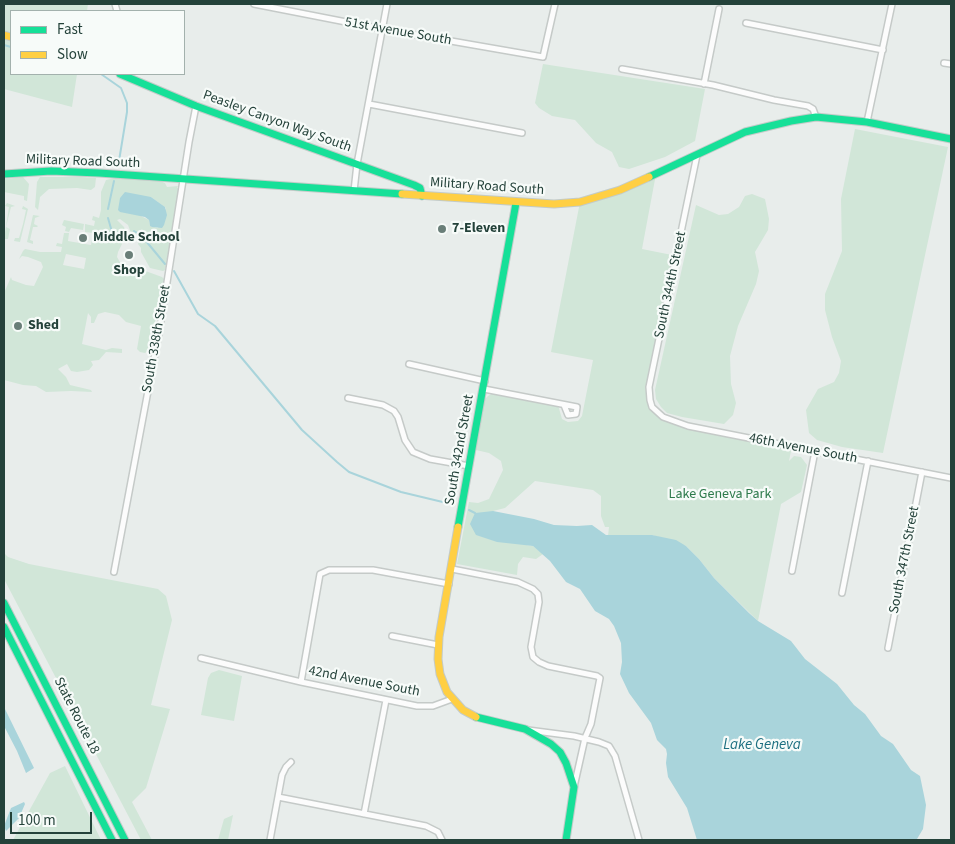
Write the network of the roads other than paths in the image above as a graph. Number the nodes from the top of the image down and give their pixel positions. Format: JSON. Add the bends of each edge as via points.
{"nodes":[{"id":1,"x":254,"y":4,"type":"edge"},
{"id":2,"x":387,"y":4,"type":"edge"},
{"id":3,"x":555,"y":4,"type":"edge"},
{"id":4,"x":892,"y":4,"type":"edge"},
{"id":5,"x":719,"y":9,"type":"dead end"},
{"id":6,"x":746,"y":23,"type":"dead end"},
{"id":7,"x":382,"y":29,"type":"junction"},
{"id":8,"x":883,"y":50,"type":"junction"},
{"id":9,"x":944,"y":63,"type":"dead end"},
{"id":10,"x":951,"y":64,"type":"edge"},
{"id":11,"x":622,"y":69,"type":"dead end"},
{"id":12,"x":124,"y":75,"type":"edge"},
{"id":13,"x":704,"y":84,"type":"junction"},
{"id":14,"x":369,"y":104,"type":"junction"},
{"id":15,"x":196,"y":106,"type":"junction"},
{"id":16,"x":816,"y":117,"type":"junction"},
{"id":17,"x":867,"y":122,"type":"junction"},
{"id":18,"x":522,"y":134,"type":"dead end"},
{"id":19,"x":951,"y":139,"type":"edge"},
{"id":20,"x":697,"y":155,"type":"junction"},
{"id":21,"x":357,"y":164,"type":"junction"},
{"id":22,"x":4,"y":174,"type":"edge"},
{"id":23,"x":184,"y":180,"type":"junction"},
{"id":24,"x":354,"y":191,"type":"junction"},
{"id":25,"x":422,"y":196,"type":"junction"},
{"id":26,"x":516,"y":203,"type":"junction"},
{"id":27,"x":409,"y":364,"type":"dead end"},
{"id":28,"x":485,"y":385,"type":"junction"},
{"id":29,"x":348,"y":398,"type":"dead end"},
{"id":30,"x":564,"y":405,"type":"dead end"},
{"id":31,"x":657,"y":412,"type":"joint"},
{"id":32,"x":815,"y":451,"type":"junction"},
{"id":33,"x":868,"y":461,"type":"junction"},
{"id":34,"x":469,"y":466,"type":"junction"},
{"id":35,"x":922,"y":472,"type":"junction"},
{"id":36,"x":951,"y":478,"type":"edge"},
{"id":37,"x":452,"y":569,"type":"junction"},
{"id":38,"x":792,"y":571,"type":"dead end"},
{"id":39,"x":114,"y":572,"type":"dead end"},
{"id":40,"x":449,"y":584,"type":"junction"},
{"id":41,"x":842,"y":593,"type":"dead end"},
{"id":42,"x":4,"y":603,"type":"edge"},
{"id":43,"x":4,"y":627,"type":"edge"},
{"id":44,"x":392,"y":636,"type":"dead end"},
{"id":45,"x":438,"y":645,"type":"junction"},
{"id":46,"x":888,"y":648,"type":"dead end"},
{"id":47,"x":201,"y":658,"type":"dead end"},
{"id":48,"x":301,"y":682,"type":"junction"},
{"id":49,"x":452,"y":699,"type":"junction"},
{"id":50,"x":386,"y":700,"type":"junction"},
{"id":51,"x":525,"y":730,"type":"junction"},
{"id":52,"x":585,"y":738,"type":"junction"},
{"id":53,"x":291,"y":762,"type":"dead end"},
{"id":54,"x":574,"y":787,"type":"junction"},
{"id":55,"x":278,"y":797,"type":"junction"},
{"id":56,"x":364,"y":814,"type":"junction"},
{"id":57,"x":112,"y":840,"type":"edge"},
{"id":58,"x":125,"y":840,"type":"edge"},
{"id":59,"x":270,"y":840,"type":"edge"},
{"id":60,"x":442,"y":840,"type":"edge"},
{"id":61,"x":566,"y":840,"type":"edge"},
{"id":62,"x":639,"y":840,"type":"edge"}],
"edges":[{"from":1,"to":7,"type":"street","name":"51st Avenue South"},
{"from":2,"to":7,"type":"street"},
{"from":3,"to":7,"type":"street","name":"51st Avenue South","via":[[543,57]]},
{"from":4,"to":8,"type":"street"},
{"from":5,"to":13,"type":"street"},
{"from":6,"to":8,"type":"street"},
{"from":7,"to":14,"type":"street"},
{"from":8,"to":17,"type":"street"},
{"from":9,"to":10,"type":"street"},
{"from":11,"to":13,"type":"street"},
{"from":12,"to":15,"type":"main road","name":"Peasley Canyon Way South"},
{"from":13,"to":16,"type":"street","via":[[808,106]]},
{"from":14,"to":18,"type":"street"},
{"from":14,"to":21,"type":"street"},
{"from":15,"to":21,"type":"main road","name":"Peasley Canyon Way South"},
{"from":15,"to":23,"type":"street","name":"South 338th Street"},
{"from":16,"to":17,"type":"main road","name":"Military Road South"},
{"from":16,"to":20,"type":"main road","name":"Military Road South","via":[[745,132]]},
{"from":17,"to":19,"type":"main road","name":"Military Road South"},
{"from":20,"to":26,"type":"main road","name":"Military Road South","via":[[593,199],[554,204]]},
{"from":20,"to":31,"type":"street","name":"South 344th Street","via":[[649,387],[652,408]]},
{"from":21,"to":24,"type":"street"},
{"from":21,"to":25,"type":"main road","name":"Peasley Canyon Way South","via":[[417,186]]},
{"from":22,"to":23,"type":"main road","name":"Military Road South","via":[[73,171]]},
{"from":23,"to":24,"type":"main road","name":"Military Road South"},
{"from":23,"to":39,"type":"street","name":"South 338th Street"},
{"from":24,"to":25,"type":"main road","name":"Military Road South"},
{"from":25,"to":26,"type":"main road","name":"Military Road South"},
{"from":26,"to":28,"type":"main road","name":"South 342nd Street"},
{"from":27,"to":28,"type":"street"},
{"from":28,"to":30,"type":"street"},
{"from":28,"to":34,"type":"main road","name":"South 342nd Street"},
{"from":29,"to":34,"type":"street","via":[[389,407],[398,417],[405,440],[421,457]]},
{"from":31,"to":32,"type":"street","name":"46th Avenue South","via":[[670,421],[688,426]]},
{"from":32,"to":33,"type":"street","name":"46th Avenue South"},
{"from":32,"to":38,"type":"street"},
{"from":33,"to":35,"type":"street","name":"46th Avenue South"},
{"from":33,"to":41,"type":"street"},
{"from":34,"to":37,"type":"main road","name":"South 342nd Street"},
{"from":35,"to":36,"type":"street","name":"46th Avenue South"},
{"from":35,"to":46,"type":"street","name":"South 347th Street"},
{"from":37,"to":40,"type":"main road","name":"South 342nd Street"},
{"from":37,"to":52,"type":"street","via":[[518,582],[536,590],[539,602],[531,647],[533,657],[552,667],[600,678],[592,724]]},
{"from":40,"to":45,"type":"main road","name":"South 342nd Street"},
{"from":40,"to":48,"type":"street","via":[[373,570],[320,574]]},
{"from":42,"to":58,"type":"main road","name":"State Route 18"},
{"from":43,"to":57,"type":"main road","name":"State Route 18"},
{"from":44,"to":45,"type":"street"},
{"from":45,"to":49,"type":"main road","name":"South 342nd Street","via":[[440,674]]},
{"from":47,"to":48,"type":"street","name":"42nd Avenue South"},
{"from":48,"to":50,"type":"street","name":"42nd Avenue South"},
{"from":49,"to":50,"type":"street","name":"42nd Avenue South","via":[[428,707]]},
{"from":49,"to":51,"type":"main road","via":[[476,717]]},
{"from":50,"to":56,"type":"street"},
{"from":51,"to":52,"type":"street"},
{"from":51,"to":54,"type":"main road","via":[[556,748],[566,763]]},
{"from":52,"to":54,"type":"street"},
{"from":52,"to":62,"type":"street","via":[[612,750]]},
{"from":53,"to":55,"type":"street","via":[[283,772]]},
{"from":54,"to":61,"type":"main road"},
{"from":55,"to":56,"type":"street"},
{"from":55,"to":59,"type":"street"},
{"from":56,"to":60,"type":"street","via":[[420,825],[438,832]]}]}
